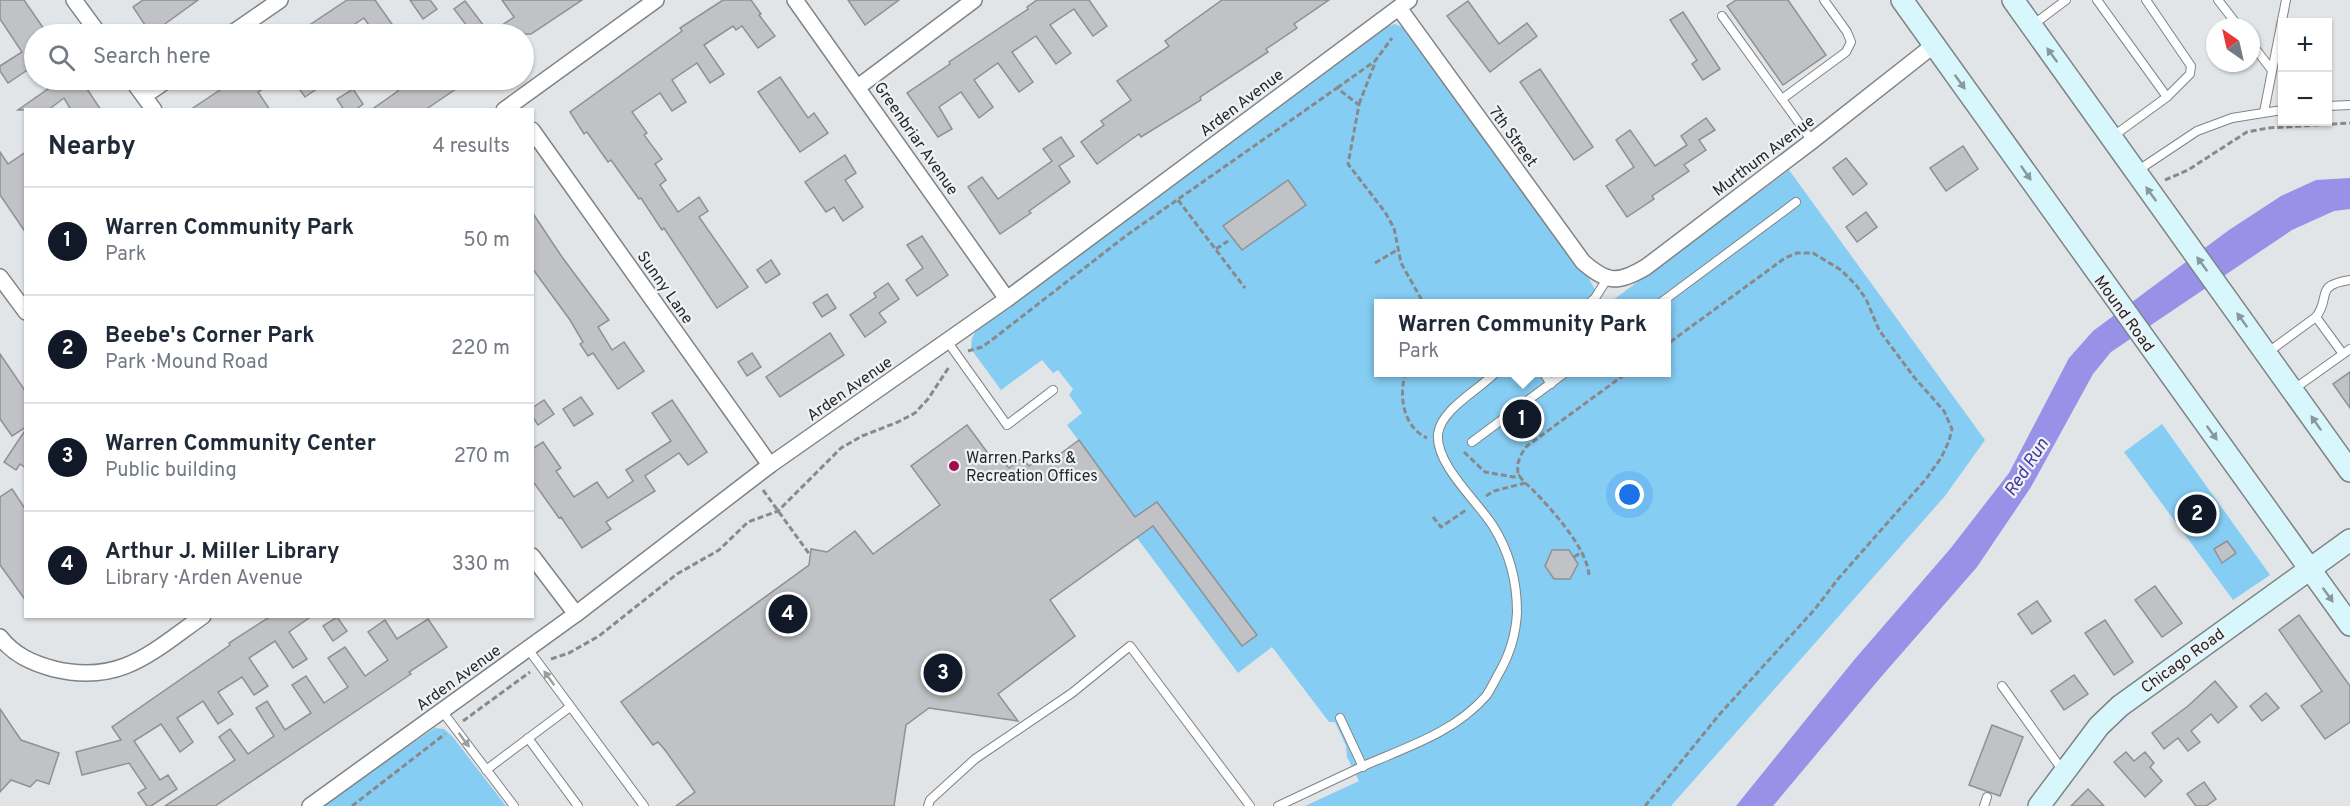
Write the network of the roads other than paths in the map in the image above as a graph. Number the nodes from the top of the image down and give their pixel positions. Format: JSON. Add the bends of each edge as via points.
{"nodes":[{"id":1,"x":74,"y":0,"type":"edge"},
{"id":2,"x":280,"y":0,"type":"edge"},
{"id":3,"x":656,"y":0,"type":"edge"},
{"id":4,"x":795,"y":0,"type":"edge"},
{"id":5,"x":974,"y":0,"type":"edge"},
{"id":6,"x":1825,"y":0,"type":"edge"},
{"id":7,"x":1902,"y":0,"type":"edge"},
{"id":8,"x":2013,"y":0,"type":"edge"},
{"id":9,"x":2066,"y":0,"type":"edge"},
{"id":10,"x":2097,"y":0,"type":"edge"},
{"id":11,"x":2146,"y":0,"type":"edge"},
{"id":12,"x":2218,"y":0,"type":"edge"},
{"id":13,"x":2286,"y":0,"type":"edge"},
{"id":14,"x":1404,"y":4,"type":"edge"},
{"id":15,"x":1722,"y":16,"type":"dead end"},
{"id":16,"x":2232,"y":18,"type":"edge"},
{"id":17,"x":92,"y":24,"type":"edge"},
{"id":18,"x":245,"y":24,"type":"edge"},
{"id":19,"x":2031,"y":26,"type":"junction"},
{"id":20,"x":1934,"y":45,"type":"junction"},
{"id":21,"x":2260,"y":55,"type":"edge"},
{"id":22,"x":2271,"y":69,"type":"junction"},
{"id":23,"x":858,"y":87,"type":"junction"},
{"id":24,"x":140,"y":90,"type":"edge"},
{"id":25,"x":153,"y":90,"type":"edge"},
{"id":26,"x":144,"y":96,"type":"junction"},
{"id":27,"x":2167,"y":97,"type":"junction"},
{"id":28,"x":1782,"y":99,"type":"junction"},
{"id":29,"x":2350,"y":105,"type":"edge"},
{"id":30,"x":2332,"y":106,"type":"edge"},
{"id":31,"x":512,"y":107,"type":"edge"},
{"id":32,"x":153,"y":108,"type":"edge"},
{"id":33,"x":2278,"y":111,"type":"edge"},
{"id":34,"x":2264,"y":112,"type":"junction"},
{"id":35,"x":534,"y":133,"type":"edge"},
{"id":36,"x":2111,"y":138,"type":"junction"},
{"id":37,"x":1812,"y":141,"type":"junction"},
{"id":38,"x":2136,"y":172,"type":"junction"},
{"id":39,"x":1796,"y":202,"type":"dead end"},
{"id":40,"x":0,"y":277,"type":"edge"},
{"id":41,"x":1607,"y":279,"type":"junction"},
{"id":42,"x":2350,"y":280,"type":"edge"},
{"id":43,"x":1007,"y":299,"type":"junction"},
{"id":44,"x":1594,"y":299,"type":"edge"},
{"id":45,"x":1664,"y":299,"type":"edge"},
{"id":46,"x":24,"y":309,"type":"edge"},
{"id":47,"x":2316,"y":317,"type":"junction"},
{"id":48,"x":947,"y":341,"type":"junction"},
{"id":49,"x":2346,"y":351,"type":"edge"},
{"id":50,"x":2266,"y":353,"type":"junction"},
{"id":51,"x":1491,"y":377,"type":"edge"},
{"id":52,"x":1546,"y":377,"type":"edge"},
{"id":53,"x":1560,"y":377,"type":"edge"},
{"id":54,"x":1551,"y":384,"type":"junction"},
{"id":55,"x":1053,"y":390,"type":"dead end"},
{"id":56,"x":2293,"y":390,"type":"junction"},
{"id":57,"x":1472,"y":442,"type":"dead end"},
{"id":58,"x":2347,"y":460,"type":"edge"},
{"id":59,"x":770,"y":465,"type":"junction"},
{"id":60,"x":2350,"y":540,"type":"edge"},
{"id":61,"x":534,"y":559,"type":"edge"},
{"id":62,"x":2309,"y":569,"type":"junction"},
{"id":63,"x":576,"y":614,"type":"junction"},
{"id":64,"x":200,"y":618,"type":"edge"},
{"id":65,"x":2350,"y":625,"type":"edge"},
{"id":66,"x":0,"y":637,"type":"edge"},
{"id":67,"x":528,"y":649,"type":"junction"},
{"id":68,"x":2002,"y":686,"type":"dead end"},
{"id":69,"x":570,"y":707,"type":"junction"},
{"id":70,"x":442,"y":711,"type":"junction"},
{"id":71,"x":1340,"y":718,"type":"dead end"},
{"id":72,"x":528,"y":738,"type":"junction"},
{"id":73,"x":1363,"y":767,"type":"junction"},
{"id":74,"x":486,"y":770,"type":"junction"},
{"id":75,"x":2064,"y":772,"type":"junction"},
{"id":76,"x":1987,"y":797,"type":"dead end"},
{"id":77,"x":310,"y":806,"type":"edge"},
{"id":78,"x":514,"y":806,"type":"edge"},
{"id":79,"x":578,"y":806,"type":"edge"},
{"id":80,"x":644,"y":806,"type":"edge"},
{"id":81,"x":928,"y":806,"type":"edge"},
{"id":82,"x":1250,"y":806,"type":"edge"},
{"id":83,"x":1278,"y":806,"type":"edge"},
{"id":84,"x":1984,"y":806,"type":"edge"},
{"id":85,"x":2039,"y":806,"type":"edge"}],
"edges":[{"from":1,"to":17,"type":"street"},
{"from":2,"to":18,"type":"street"},
{"from":3,"to":31,"type":"street"},
{"from":4,"to":23,"type":"street","name":"Greenbriar Avenue"},
{"from":5,"to":23,"type":"street"},
{"from":6,"to":28,"type":"lane","via":[[1851,42],[1846,52]]},
{"from":7,"to":20,"type":"main road","name":"Mound Road"},
{"from":8,"to":19,"type":"main road"},
{"from":9,"to":19,"type":"lane"},
{"from":10,"to":27,"type":"lane"},
{"from":11,"to":27,"type":"lane","via":[[2191,66],[2190,74]]},
{"from":12,"to":16,"type":"lane"},
{"from":13,"to":22,"type":"lane"},
{"from":14,"to":41,"type":"street","name":"7th Street","via":[[1583,262]]},
{"from":14,"to":43,"type":"street","name":"Arden Avenue"},
{"from":15,"to":28,"type":"lane"},
{"from":36,"to":19,"type":"main road","one_way":true},
{"from":20,"to":37,"type":"street","name":"Murthum Avenue"},
{"from":20,"to":62,"type":"main road","name":"Mound Road","one_way":true},
{"from":21,"to":22,"type":"lane"},
{"from":22,"to":34,"type":"lane"},
{"from":23,"to":43,"type":"street","name":"Greenbriar Avenue"},
{"from":24,"to":26,"type":"street"},
{"from":25,"to":26,"type":"street"},
{"from":26,"to":32,"type":"street"},
{"from":27,"to":36,"type":"lane"},
{"from":28,"to":37,"type":"lane"},
{"from":29,"to":30,"type":"lane"},
{"from":33,"to":34,"type":"lane"},
{"from":34,"to":38,"type":"lane","via":[[2197,131]]},
{"from":35,"to":59,"type":"street","name":"Sunny Lane"},
{"from":36,"to":38,"type":"main road"},
{"from":37,"to":41,"type":"street","name":"Murthum Avenue","via":[[1646,267],[1623,279]]},
{"from":50,"to":38,"type":"main road","one_way":true},
{"from":39,"to":45,"type":"lane"},
{"from":40,"to":46,"type":"street"},
{"from":41,"to":44,"type":"lane"},
{"from":42,"to":47,"type":"lane","via":[[2325,289]]},
{"from":43,"to":48,"type":"street","name":"Arden Avenue"},
{"from":47,"to":49,"type":"lane"},
{"from":47,"to":50,"type":"lane"},
{"from":48,"to":55,"type":"lane","via":[[1007,425]]},
{"from":48,"to":59,"type":"street","name":"Arden Avenue"},
{"from":49,"to":56,"type":"lane"},
{"from":50,"to":56,"type":"main road"},
{"from":51,"to":73,"type":"lane","via":[[1452,408],[1438,435],[1440,450],[1450,468],[1493,525],[1505,548],[1517,591],[1513,643],[1487,695],[1465,716],[1439,733]]},
{"from":52,"to":54,"type":"lane"},
{"from":53,"to":54,"type":"lane"},
{"from":54,"to":57,"type":"lane"},
{"from":58,"to":56,"type":"main road","one_way":true},
{"from":59,"to":63,"type":"street","name":"Arden Avenue"},
{"from":60,"to":62,"type":"main road","name":"Chicago Road"},
{"from":61,"to":63,"type":"street"},
{"from":62,"to":65,"type":"main road","name":"Mound Road","one_way":true},
{"from":62,"to":75,"type":"main road","name":"Chicago Road","via":[[2120,706],[2099,726]]},
{"from":63,"to":67,"type":"street","name":"Arden Avenue"},
{"from":64,"to":66,"type":"street","via":[[133,664],[99,674],[37,664],[16,654]]},
{"from":69,"to":67,"type":"lane","one_way":true},
{"from":67,"to":70,"type":"street","name":"Arden Avenue"},
{"from":68,"to":75,"type":"lane"},
{"from":69,"to":72,"type":"lane"},
{"from":69,"to":80,"type":"lane"},
{"from":70,"to":74,"type":"lane","one_way":true},
{"from":70,"to":77,"type":"street","name":"Arden Avenue"},
{"from":71,"to":73,"type":"lane"},
{"from":72,"to":74,"type":"lane"},
{"from":72,"to":79,"type":"lane"},
{"from":73,"to":83,"type":"lane"},
{"from":74,"to":78,"type":"lane"},
{"from":75,"to":85,"type":"main road","name":"Chicago Road"},
{"from":76,"to":84,"type":"lane"},
{"from":81,"to":82,"type":"lane","via":[[975,759],[1072,693],[1130,646]]}]}
